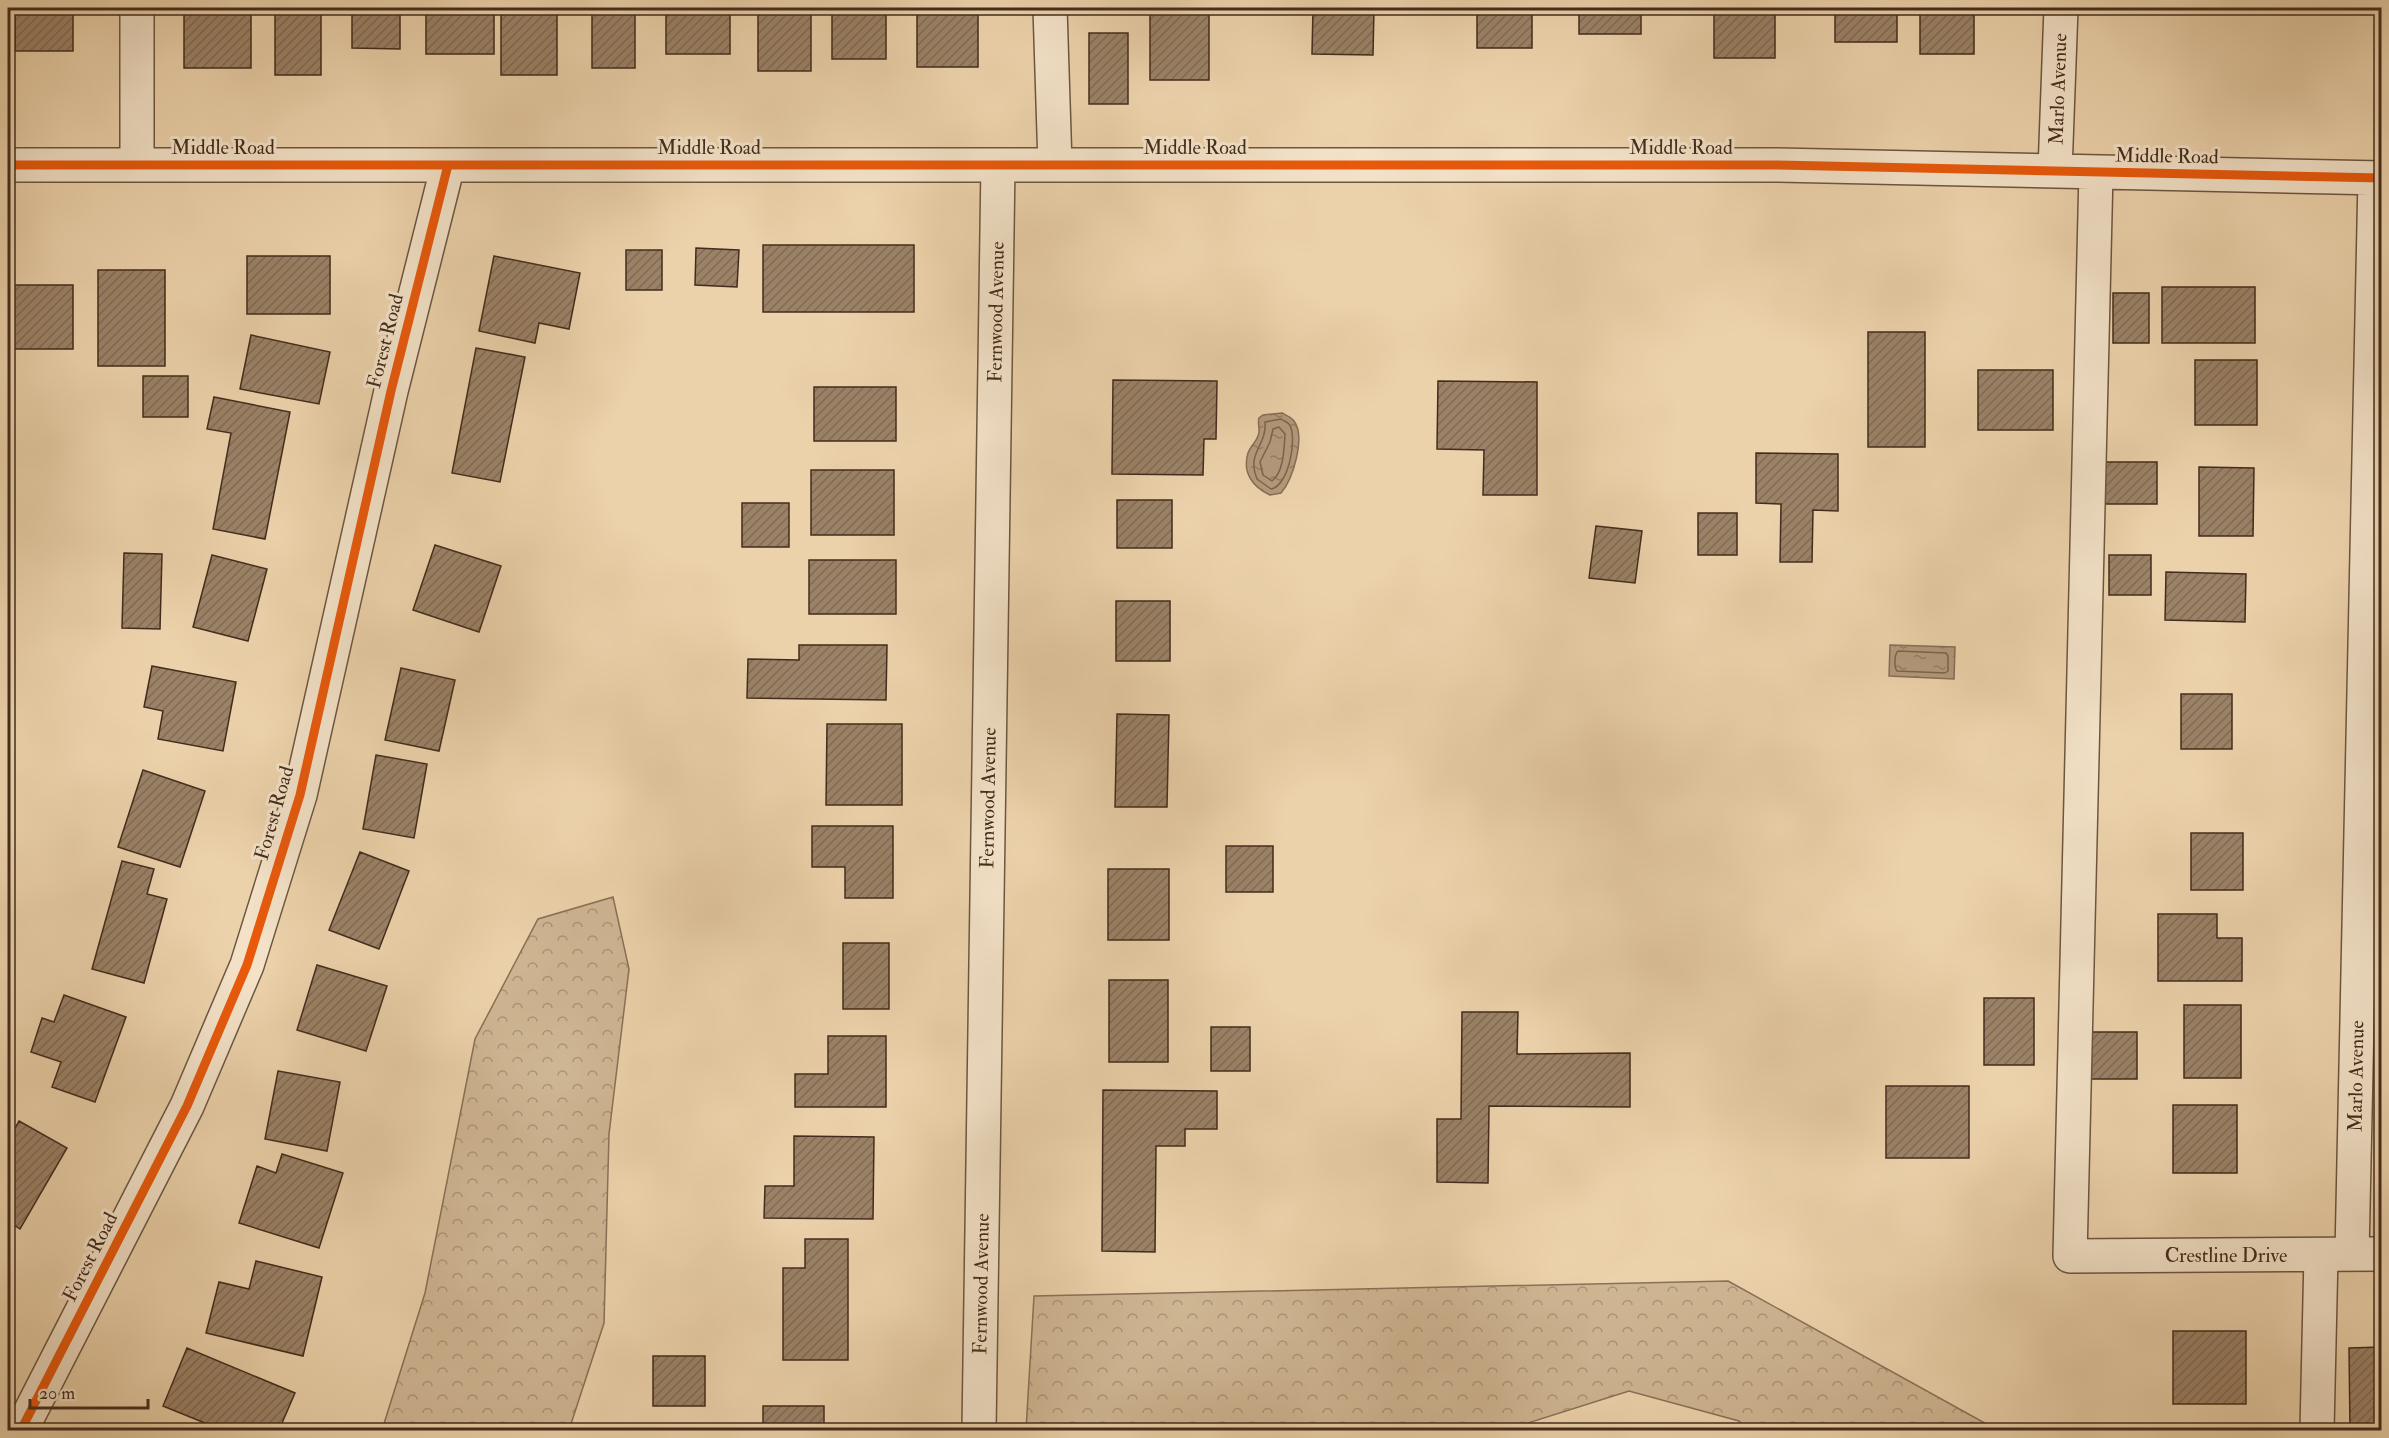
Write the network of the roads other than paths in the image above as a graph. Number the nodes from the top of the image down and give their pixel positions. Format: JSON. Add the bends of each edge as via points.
{"nodes":[{"id":1,"x":137,"y":8,"type":"edge"},
{"id":2,"x":1050,"y":8,"type":"edge"},
{"id":3,"x":2061,"y":8,"type":"edge"},
{"id":4,"x":8,"y":165,"type":"edge"},
{"id":5,"x":137,"y":165,"type":"junction"},
{"id":6,"x":448,"y":165,"type":"junction"},
{"id":7,"x":998,"y":165,"type":"junction"},
{"id":8,"x":1055,"y":165,"type":"junction"},
{"id":9,"x":2055,"y":171,"type":"junction"},
{"id":10,"x":2096,"y":172,"type":"junction"},
{"id":11,"x":2378,"y":178,"type":"edge"},
{"id":12,"x":2374,"y":532,"type":"edge"},
{"id":13,"x":2351,"y":1254,"type":"edge"},
{"id":14,"x":21,"y":1431,"type":"edge"},
{"id":15,"x":980,"y":1431,"type":"edge"},
{"id":16,"x":2317,"y":1431,"type":"edge"}],
"edges":[{"from":1,"to":5,"type":"street"},
{"from":2,"to":8,"type":"street"},
{"from":3,"to":9,"type":"street","name":"Marlo Avenue"},
{"from":4,"to":5,"type":"street","name":"Middle Road"},
{"from":5,"to":6,"type":"street","name":"Middle Road"},
{"from":6,"to":7,"type":"street","name":"Middle Road"},
{"from":6,"to":14,"type":"street","name":"Forest Road","via":[[391,391],[300,795],[247,965],[187,1106]]},
{"from":7,"to":8,"type":"street","name":"Middle Road"},
{"from":7,"to":15,"type":"street","name":"Fernwood Avenue"},
{"from":8,"to":9,"type":"street","name":"Middle Road","via":[[1776,165]]},
{"from":9,"to":10,"type":"street","name":"Middle Road"},
{"from":10,"to":11,"type":"street","name":"Middle Road"},
{"from":10,"to":13,"type":"street","name":"Crestline Drive","via":[[2070,1256]]},
{"from":11,"to":12,"type":"street","name":"Marlo Avenue"},
{"from":12,"to":13,"type":"street","name":"Marlo Avenue"},
{"from":13,"to":16,"type":"street","name":"Marlo Avenue"}]}
